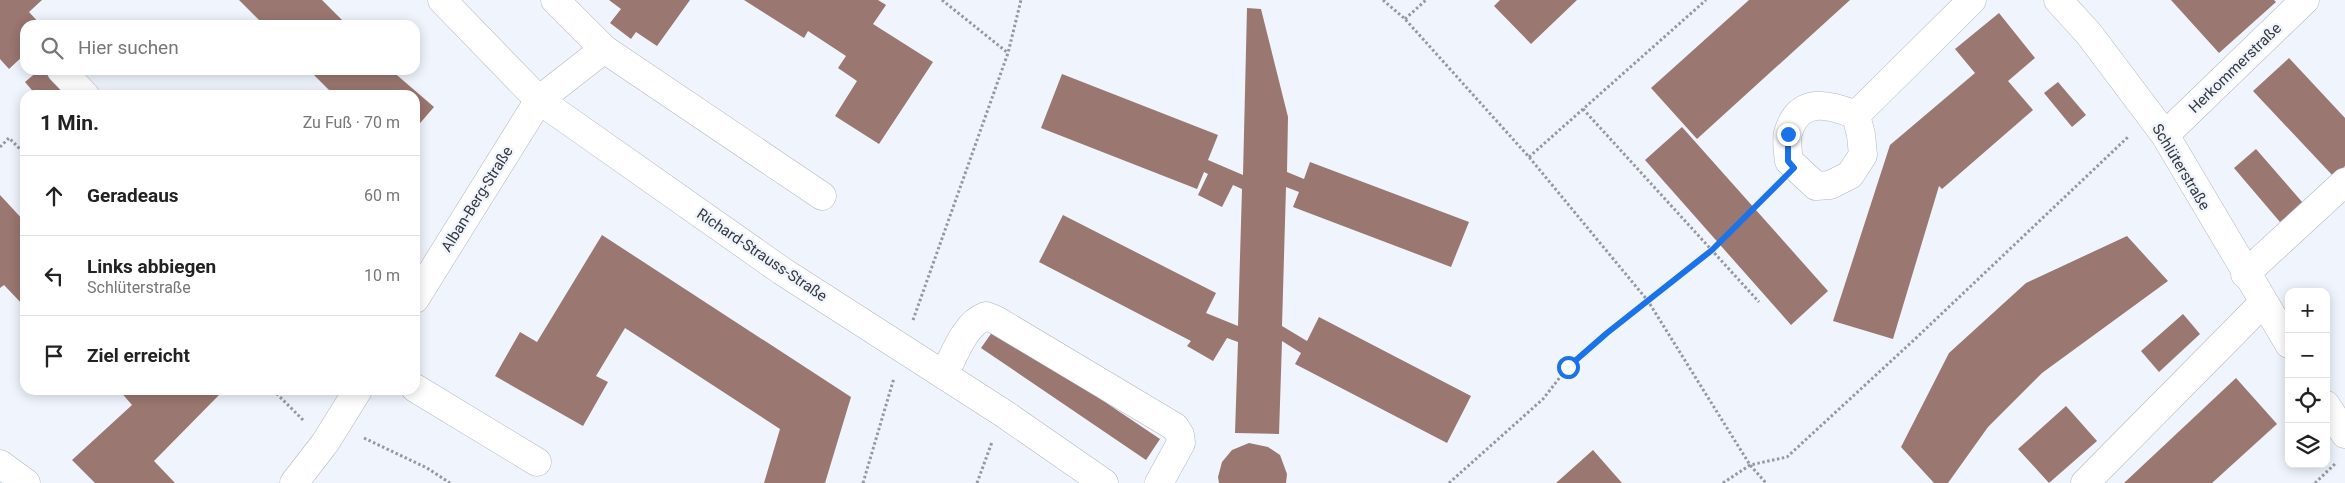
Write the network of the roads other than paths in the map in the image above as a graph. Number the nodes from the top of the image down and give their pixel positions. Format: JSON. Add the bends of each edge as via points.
{"nodes":[{"id":1,"x":442,"y":0,"type":"edge"},
{"id":2,"x":555,"y":0,"type":"edge"},
{"id":3,"x":1972,"y":0,"type":"edge"},
{"id":4,"x":2058,"y":0,"type":"edge"},
{"id":5,"x":2304,"y":0,"type":"edge"},
{"id":6,"x":604,"y":49,"type":"junction"},
{"id":7,"x":66,"y":75,"type":"edge"},
{"id":8,"x":80,"y":90,"type":"edge"},
{"id":9,"x":539,"y":100,"type":"junction"},
{"id":10,"x":1856,"y":115,"type":"junction"},
{"id":11,"x":2157,"y":126,"type":"junction"},
{"id":12,"x":2345,"y":182,"type":"edge"},
{"id":13,"x":822,"y":196,"type":"dead end"},
{"id":14,"x":2245,"y":274,"type":"junction"},
{"id":15,"x":420,"y":291,"type":"edge"},
{"id":16,"x":2263,"y":303,"type":"junction"},
{"id":17,"x":2285,"y":338,"type":"edge"},
{"id":18,"x":944,"y":375,"type":"junction"},
{"id":19,"x":2345,"y":390,"type":"edge"},
{"id":20,"x":420,"y":391,"type":"edge"},
{"id":21,"x":2330,"y":393,"type":"edge"},
{"id":22,"x":355,"y":395,"type":"edge"},
{"id":23,"x":2330,"y":410,"type":"edge"},
{"id":24,"x":2345,"y":434,"type":"edge"},
{"id":25,"x":537,"y":462,"type":"dead end"},
{"id":26,"x":0,"y":464,"type":"edge"},
{"id":27,"x":26,"y":483,"type":"edge"},
{"id":28,"x":294,"y":483,"type":"edge"},
{"id":29,"x":1104,"y":483,"type":"edge"},
{"id":30,"x":1160,"y":483,"type":"edge"},
{"id":31,"x":2085,"y":483,"type":"edge"}],
"edges":[{"from":1,"to":9,"type":"street","name":"Richard-Strauss-Straße"},
{"from":2,"to":6,"type":"street"},
{"from":3,"to":10,"type":"street"},
{"from":4,"to":11,"type":"street","name":"Schlüterstraße","via":[[2089,34]]},
{"from":5,"to":11,"type":"street","name":"Herkommerstraße"},
{"from":6,"to":9,"type":"street","name":"Alban-Berg-Straße"},
{"from":6,"to":13,"type":"street"},
{"from":7,"to":8,"type":"street"},
{"from":9,"to":15,"type":"street","name":"Alban-Berg-Straße"},
{"from":9,"to":18,"type":"street","name":"Richard-Strauss-Straße","via":[[782,271]]},
{"from":10,"to":10,"type":"street","via":[[1863,155],[1850,175],[1830,185],[1816,186],[1788,161],[1788,134],[1798,116],[1815,104],[1832,105]]},
{"from":11,"to":14,"type":"street","name":"Schlüterstraße"},
{"from":12,"to":14,"type":"street"},
{"from":14,"to":16,"type":"street","name":"Schlüterstraße"},
{"from":16,"to":17,"type":"street","name":"Schlüterstraße"},
{"from":16,"to":31,"type":"street"},
{"from":18,"to":29,"type":"street","name":"Richard-Strauss-Straße"},
{"from":18,"to":30,"type":"street","via":[[971,325],[986,316],[996,320],[1175,428],[1181,442]]},
{"from":19,"to":21,"type":"street"},
{"from":20,"to":25,"type":"street"},
{"from":22,"to":28,"type":"street","via":[[325,443]]},
{"from":23,"to":24,"type":"street"},
{"from":26,"to":27,"type":"street"}]}
